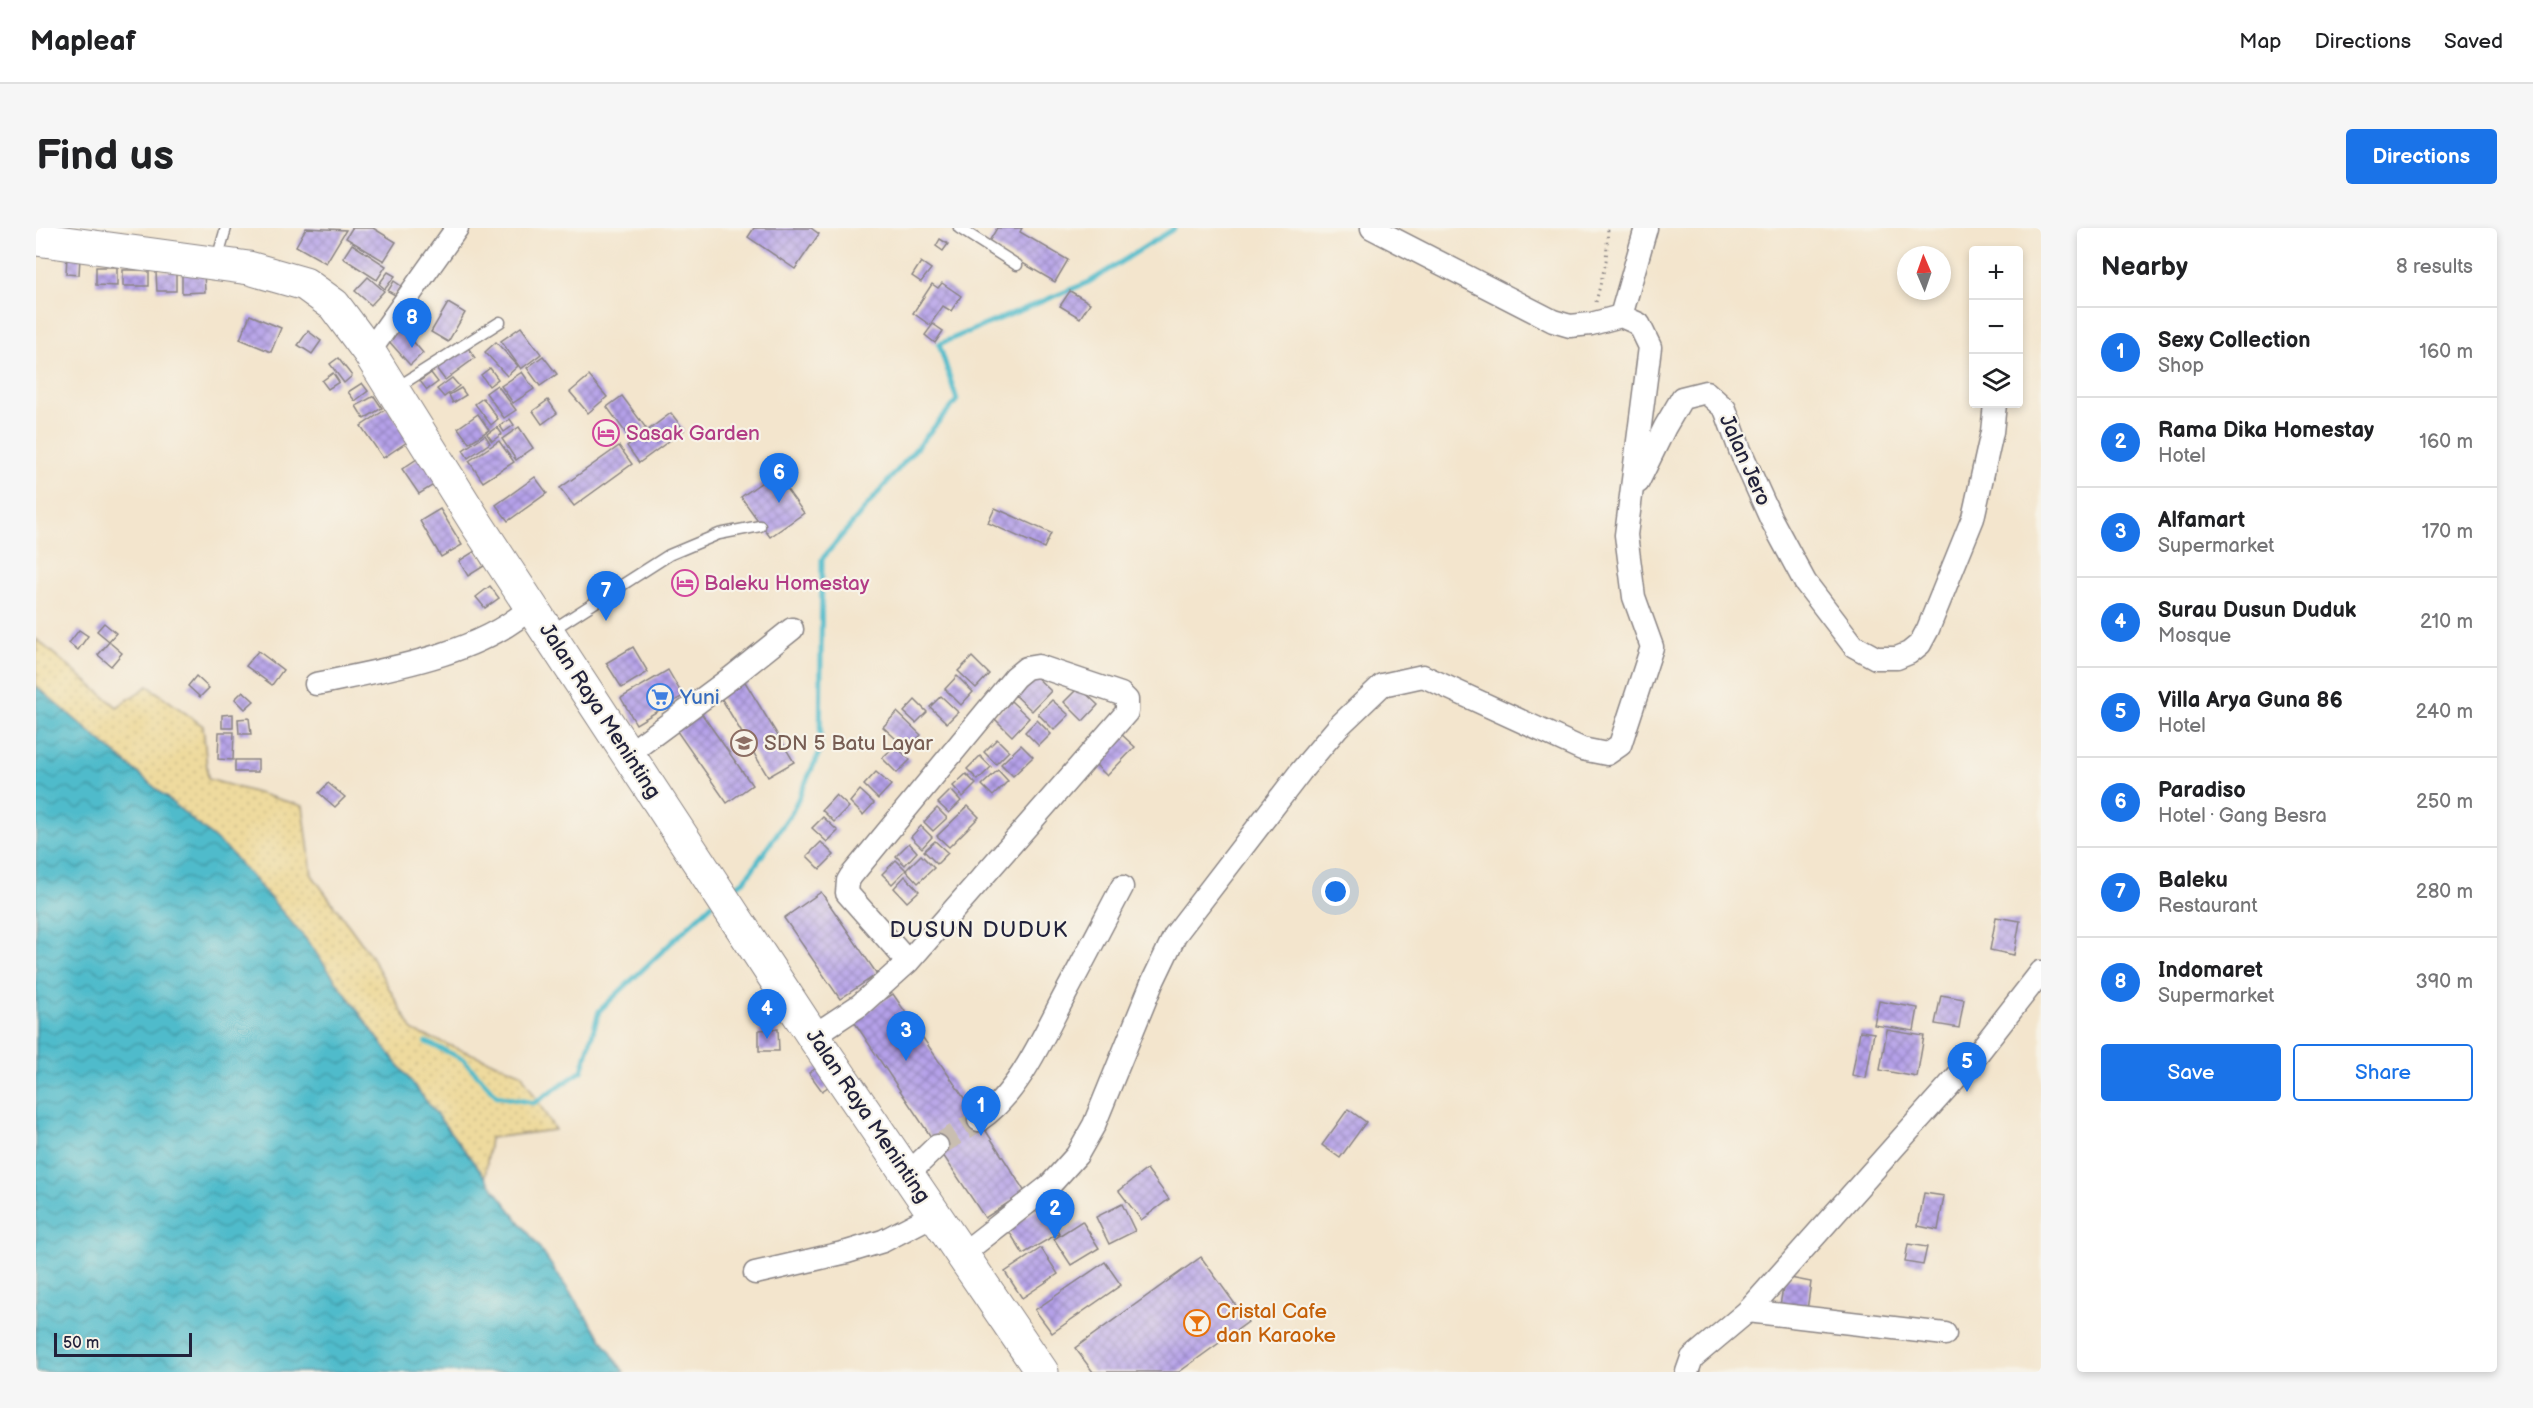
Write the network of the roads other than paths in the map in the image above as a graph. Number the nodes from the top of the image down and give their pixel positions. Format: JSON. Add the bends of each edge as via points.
{"nodes":[{"id":1,"x":226,"y":228,"type":"edge"},
{"id":2,"x":457,"y":228,"type":"edge"},
{"id":3,"x":959,"y":228,"type":"edge"},
{"id":4,"x":1372,"y":228,"type":"edge"},
{"id":5,"x":1646,"y":228,"type":"edge"},
{"id":6,"x":58,"y":239,"type":"edge"},
{"id":7,"x":216,"y":264,"type":"junction"},
{"id":8,"x":1017,"y":265,"type":"dead end"},
{"id":9,"x":1621,"y":316,"type":"junction"},
{"id":10,"x":500,"y":322,"type":"dead end"},
{"id":11,"x":369,"y":352,"type":"junction"},
{"id":12,"x":393,"y":390,"type":"junction"},
{"id":13,"x":1995,"y":408,"type":"edge"},
{"id":14,"x":1631,"y":498,"type":"junction"},
{"id":15,"x":760,"y":526,"type":"dead end"},
{"id":16,"x":541,"y":619,"type":"junction"},
{"id":17,"x":792,"y":628,"type":"dead end"},
{"id":18,"x":316,"y":684,"type":"dead end"},
{"id":19,"x":628,"y":754,"type":"junction"},
{"id":20,"x":1122,"y":887,"type":"dead end"},
{"id":21,"x":908,"y":962,"type":"junction"},
{"id":22,"x":2041,"y":972,"type":"edge"},
{"id":23,"x":813,"y":1036,"type":"junction"},
{"id":24,"x":979,"y":1120,"type":"tunnel mouth"},
{"id":25,"x":938,"y":1146,"type":"tunnel mouth"},
{"id":26,"x":907,"y":1175,"type":"junction"},
{"id":27,"x":935,"y":1214,"type":"junction"},
{"id":28,"x":961,"y":1255,"type":"junction"},
{"id":29,"x":755,"y":1273,"type":"dead end"},
{"id":30,"x":1748,"y":1311,"type":"junction"},
{"id":31,"x":1945,"y":1334,"type":"dead end"},
{"id":32,"x":1042,"y":1372,"type":"edge"},
{"id":33,"x":1687,"y":1372,"type":"edge"}],
"edges":[{"from":1,"to":7,"type":"lane"},
{"from":2,"to":11,"type":"street"},
{"from":3,"to":8,"type":"lane"},
{"from":4,"to":9,"type":"street","via":[[1552,321],[1570,326]]},
{"from":5,"to":9,"type":"street"},
{"from":6,"to":7,"type":"highway","name":"Jalan Raya Meninting"},
{"from":7,"to":11,"type":"highway","name":"Jalan Raya Meninting","via":[[261,271],[305,284],[334,305]]},
{"from":9,"to":14,"type":"street","via":[[1639,324],[1650,347]]},
{"from":10,"to":12,"type":"lane"},
{"from":11,"to":12,"type":"highway","name":"Jalan Raya Meninting"},
{"from":12,"to":16,"type":"highway","name":"Jalan Raya Meninting"},
{"from":13,"to":14,"type":"street","name":"Jalan Jero","via":[[1973,518],[1920,644],[1897,658],[1876,658],[1854,646],[1804,582],[1771,519],[1725,409],[1706,392],[1682,398]]},
{"from":14,"to":28,"type":"street","via":[[1626,535],[1634,597],[1653,648],[1620,746],[1606,754],[1582,749],[1423,676],[1382,685],[1338,727],[1301,771],[1175,935],[1094,1125],[1077,1155],[1049,1186]]},
{"from":15,"to":16,"type":"lane","via":[[697,541]]},
{"from":16,"to":18,"type":"street","via":[[521,616],[436,657]]},
{"from":16,"to":19,"type":"highway","name":"Jalan Raya Meninting"},
{"from":17,"to":19,"type":"street"},
{"from":19,"to":23,"type":"highway","name":"Jalan Raya Meninting"},
{"from":20,"to":24,"type":"street","via":[[1042,1039],[1011,1089]]},
{"from":21,"to":21,"type":"street","via":[[1127,712],[1127,700],[1121,694],[1038,666],[1026,668],[851,876],[847,893]]},
{"from":21,"to":23,"type":"street","via":[[860,1005]]},
{"from":22,"to":30,"type":"street","via":[[1978,1053]]},
{"from":23,"to":26,"type":"highway","name":"Jalan Raya Meninting"},
{"from":25,"to":26,"type":"street"},
{"from":26,"to":27,"type":"highway","name":"Jalan Raya Meninting"},
{"from":27,"to":28,"type":"highway","name":"Jalan Raya Meninting"},
{"from":27,"to":29,"type":"street","via":[[883,1241]]},
{"from":28,"to":32,"type":"highway","name":"Jalan Raya Meninting"},
{"from":30,"to":31,"type":"street"},
{"from":30,"to":33,"type":"street","via":[[1692,1358]]}]}
